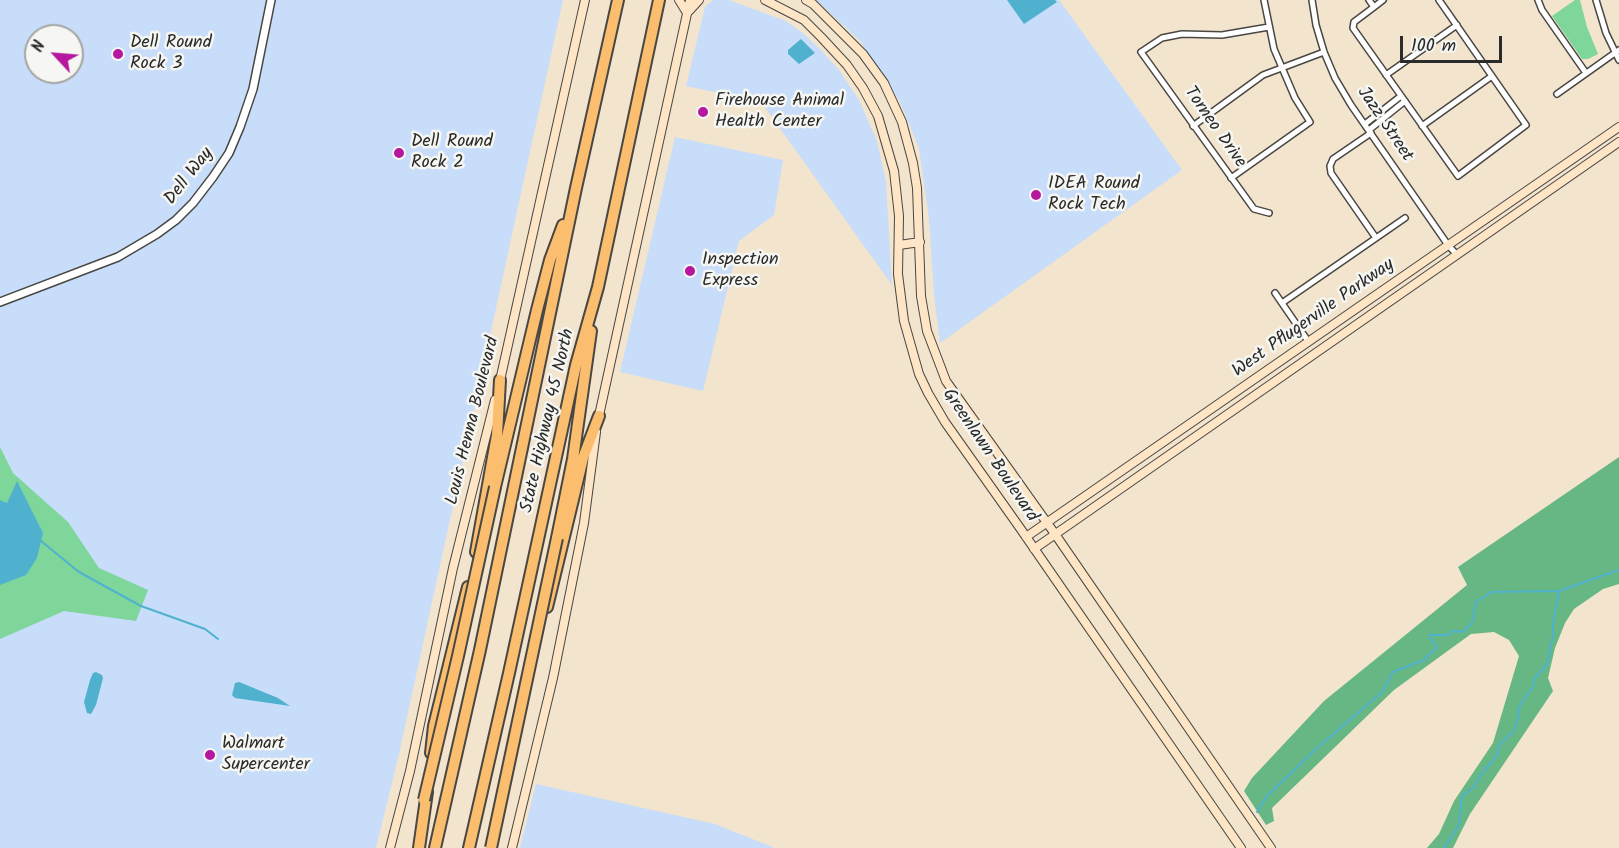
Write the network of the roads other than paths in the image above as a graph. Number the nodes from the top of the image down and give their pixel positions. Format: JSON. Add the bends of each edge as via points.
{"nodes":[{"id":1,"x":271,"y":0,"type":"edge"},
{"id":2,"x":585,"y":0,"type":"edge"},
{"id":3,"x":659,"y":0,"type":"edge"},
{"id":4,"x":679,"y":0,"type":"edge"},
{"id":5,"x":690,"y":0,"type":"edge"},
{"id":6,"x":699,"y":0,"type":"edge"},
{"id":7,"x":765,"y":0,"type":"edge"},
{"id":8,"x":806,"y":0,"type":"edge"},
{"id":9,"x":1264,"y":0,"type":"edge"},
{"id":10,"x":1312,"y":0,"type":"edge"},
{"id":11,"x":1369,"y":0,"type":"edge"},
{"id":12,"x":1383,"y":0,"type":"edge"},
{"id":13,"x":1439,"y":0,"type":"edge"},
{"id":14,"x":1538,"y":0,"type":"edge"},
{"id":15,"x":1596,"y":0,"type":"edge"},
{"id":16,"x":618,"y":1,"type":"edge"},
{"id":17,"x":1374,"y":7,"type":"junction"},
{"id":18,"x":687,"y":13,"type":"junction"},
{"id":19,"x":1456,"y":25,"type":"junction"},
{"id":20,"x":1269,"y":27,"type":"junction"},
{"id":21,"x":1324,"y":52,"type":"junction"},
{"id":22,"x":1617,"y":52,"type":"edge"},
{"id":23,"x":1619,"y":60,"type":"edge"},
{"id":24,"x":1281,"y":68,"type":"junction"},
{"id":25,"x":1586,"y":73,"type":"junction"},
{"id":26,"x":1386,"y":75,"type":"junction"},
{"id":27,"x":1492,"y":75,"type":"junction"},
{"id":28,"x":1557,"y":94,"type":"dead end"},
{"id":29,"x":1403,"y":99,"type":"junction"},
{"id":30,"x":1385,"y":113,"type":"junction"},
{"id":31,"x":1365,"y":124,"type":"junction"},
{"id":32,"x":1193,"y":126,"type":"junction"},
{"id":33,"x":1422,"y":126,"type":"junction"},
{"id":34,"x":1619,"y":127,"type":"edge"},
{"id":35,"x":1370,"y":131,"type":"junction"},
{"id":36,"x":1619,"y":142,"type":"edge"},
{"id":37,"x":1231,"y":178,"type":"junction"},
{"id":38,"x":576,"y":188,"type":"junction"},
{"id":39,"x":1269,"y":213,"type":"dead end"},
{"id":40,"x":1405,"y":218,"type":"dead end"},
{"id":41,"x":1376,"y":238,"type":"junction"},
{"id":42,"x":920,"y":242,"type":"junction"},
{"id":43,"x":899,"y":245,"type":"junction"},
{"id":44,"x":1448,"y":245,"type":"junction"},
{"id":45,"x":1457,"y":255,"type":"junction"},
{"id":46,"x":598,"y":286,"type":"junction"},
{"id":47,"x":1275,"y":293,"type":"dead end"},
{"id":48,"x":0,"y":302,"type":"edge"},
{"id":49,"x":1282,"y":303,"type":"junction"},
{"id":50,"x":1308,"y":341,"type":"junction"},
{"id":51,"x":500,"y":380,"type":"junction"},
{"id":52,"x":1245,"y":384,"type":"junction"},
{"id":53,"x":1253,"y":396,"type":"junction"},
{"id":54,"x":598,"y":416,"type":"junction"},
{"id":55,"x":1046,"y":523,"type":"junction"},
{"id":56,"x":1055,"y":534,"type":"junction"},
{"id":57,"x":1026,"y":537,"type":"junction"},
{"id":58,"x":1034,"y":549,"type":"junction"},
{"id":59,"x":390,"y":848,"type":"edge"},
{"id":60,"x":412,"y":848,"type":"edge"},
{"id":61,"x":419,"y":848,"type":"edge"},
{"id":62,"x":435,"y":848,"type":"edge"},
{"id":63,"x":469,"y":848,"type":"edge"},
{"id":64,"x":490,"y":848,"type":"edge"},
{"id":65,"x":512,"y":848,"type":"edge"},
{"id":66,"x":1241,"y":848,"type":"edge"},
{"id":67,"x":1271,"y":848,"type":"edge"}],
"edges":[{"from":1,"to":48,"type":"street","name":"Dell Way","via":[[253,88],[240,127],[229,153],[193,203],[157,234],[118,257]]},
{"from":2,"to":51,"type":"main road","name":"Louis Henna Boulevard"},
{"from":3,"to":46,"type":"highway","name":"State Highway 45 North"},
{"from":4,"to":18,"type":"main road"},
{"from":5,"to":18,"type":"main road"},
{"from":6,"to":18,"type":"main road"},
{"from":7,"to":43,"type":"main road","name":"Greenlawn Boulevard","via":[[804,20],[863,88],[883,128],[894,171]]},
{"from":8,"to":42,"type":"main road","name":"Greenlawn Boulevard","via":[[863,54],[884,83],[902,122],[913,163]]},
{"from":9,"to":20,"type":"street"},
{"from":10,"to":21,"type":"street","name":"Jazz Street"},
{"from":11,"to":17,"type":"street"},
{"from":12,"to":17,"type":"street"},
{"from":13,"to":19,"type":"street"},
{"from":14,"to":25,"type":"street"},
{"from":15,"to":22,"type":"street"},
{"from":16,"to":38,"type":"highway","name":"State Highway 45 North"},
{"from":17,"to":26,"type":"street","via":[[1354,22],[1353,28]]},
{"from":18,"to":54,"type":"main road"},
{"from":19,"to":26,"type":"street"},
{"from":19,"to":27,"type":"street"},
{"from":20,"to":24,"type":"street"},
{"from":20,"to":32,"type":"street","name":"Torneo Drive","via":[[1222,35],[1182,34],[1162,38],[1141,52]]},
{"from":21,"to":24,"type":"street"},
{"from":21,"to":31,"type":"street","name":"Jazz Street","via":[[1335,78]]},
{"from":22,"to":23,"type":"street"},
{"from":22,"to":25,"type":"street"},
{"from":24,"to":32,"type":"street","via":[[1263,75]]},
{"from":24,"to":37,"type":"street","via":[[1310,122]]},
{"from":25,"to":28,"type":"street"},
{"from":26,"to":29,"type":"street"},
{"from":27,"to":33,"type":"street"},
{"from":27,"to":33,"type":"street","via":[[1526,125],[1458,176]]},
{"from":29,"to":30,"type":"street"},
{"from":29,"to":33,"type":"street"},
{"from":30,"to":31,"type":"street"},
{"from":30,"to":35,"type":"street"},
{"from":31,"to":35,"type":"street","name":"Jazz Street"},
{"from":32,"to":37,"type":"street","name":"Torneo Drive"},
{"from":34,"to":44,"type":"main road","name":"West Pflugerville Parkway"},
{"from":35,"to":41,"type":"street","via":[[1333,159],[1330,166]]},
{"from":35,"to":44,"type":"street","name":"Jazz Street"},
{"from":36,"to":45,"type":"main road","name":"West Pflugerville Parkway"},
{"from":37,"to":39,"type":"street","name":"Torneo Drive","via":[[1254,209]]},
{"from":38,"to":60,"type":"highway","bridge":true,"via":[[550,260]]},
{"from":38,"to":62,"type":"highway","name":"State Highway 45 North"},
{"from":40,"to":41,"type":"street"},
{"from":41,"to":49,"type":"street"},
{"from":42,"to":43,"type":"main road"},
{"from":42,"to":55,"type":"main road","name":"Greenlawn Boulevard","via":[[921,296],[927,331],[946,381]]},
{"from":43,"to":57,"type":"main road","name":"Greenlawn Boulevard","via":[[904,321],[919,374],[945,422]]},
{"from":44,"to":45,"type":"street","name":"Jazz Street"},
{"from":44,"to":50,"type":"main road","name":"West Pflugerville Parkway"},
{"from":45,"to":53,"type":"main road","name":"West Pflugerville Parkway"},
{"from":46,"to":63,"type":"highway","name":"State Highway 45 North","via":[[576,365]]},
{"from":46,"to":64,"type":"highway","bridge":true,"via":[[573,459]]},
{"from":47,"to":49,"type":"street"},
{"from":49,"to":50,"type":"street"},
{"from":50,"to":52,"type":"main road","name":"West Pflugerville Parkway"},
{"from":51,"to":59,"type":"main road","name":"Louis Henna Boulevard"},
{"from":51,"to":61,"type":"highway","bridge":true,"via":[[497,435],[470,581],[434,726]]},
{"from":52,"to":53,"type":"main road"},
{"from":52,"to":55,"type":"main road","name":"West Pflugerville Parkway"},
{"from":53,"to":56,"type":"main road","name":"West Pflugerville Parkway"},
{"from":54,"to":64,"type":"highway","bridge":true,"via":[[583,458]]},
{"from":54,"to":65,"type":"main road","via":[[584,523]]},
{"from":55,"to":56,"type":"main road","name":"Greenlawn Boulevard"},
{"from":55,"to":57,"type":"main road","name":"West Pflugerville Parkway"},
{"from":56,"to":58,"type":"main road","name":"West Pflugerville Parkway"},
{"from":56,"to":67,"type":"main road","name":"Greenlawn Boulevard"},
{"from":57,"to":58,"type":"main road","name":"Greenlawn Boulevard"},
{"from":58,"to":66,"type":"main road","name":"Greenlawn Boulevard"}]}
